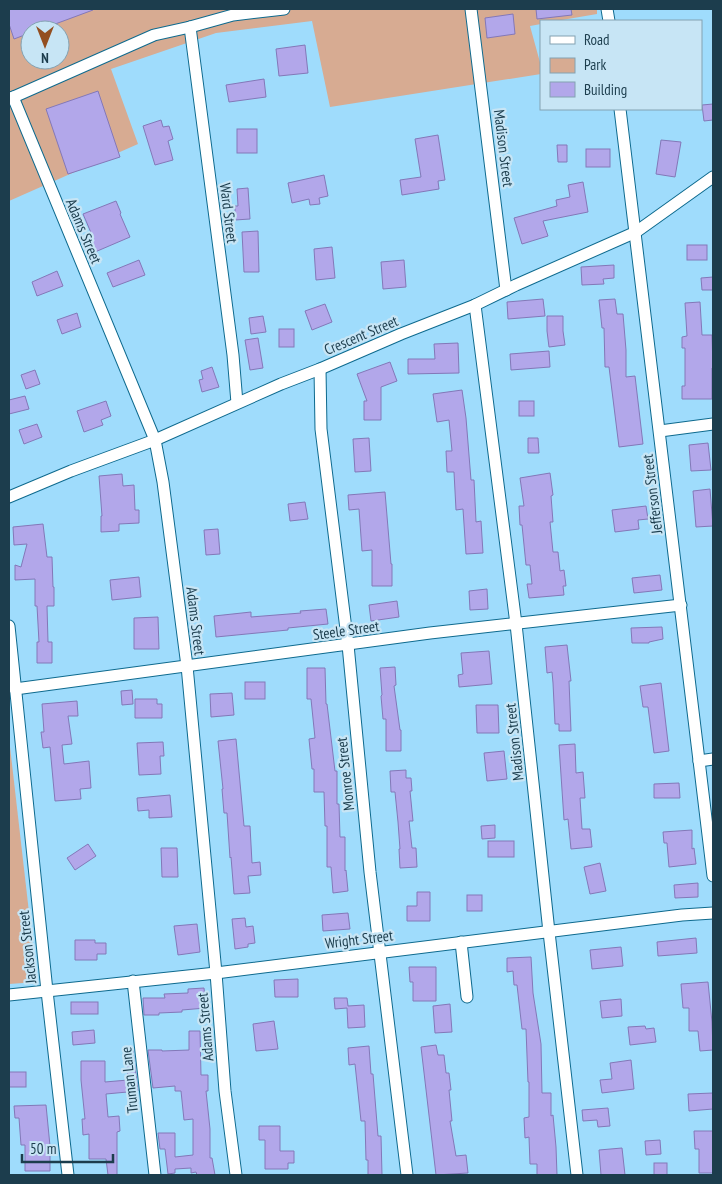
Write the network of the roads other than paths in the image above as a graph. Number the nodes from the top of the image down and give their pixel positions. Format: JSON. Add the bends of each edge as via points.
{"nodes":[{"id":1,"x":284,"y":9,"type":"edge"},
{"id":2,"x":471,"y":9,"type":"edge"},
{"id":3,"x":190,"y":27,"type":"junction"},
{"id":4,"x":11,"y":98,"type":"edge"},
{"id":5,"x":620,"y":110,"type":"edge"},
{"id":6,"x":713,"y":177,"type":"edge"},
{"id":7,"x":636,"y":232,"type":"junction"},
{"id":8,"x":506,"y":290,"type":"junction"},
{"id":9,"x":475,"y":305,"type":"junction"},
{"id":10,"x":320,"y":369,"type":"junction"},
{"id":11,"x":238,"y":404,"type":"junction"},
{"id":12,"x":713,"y":424,"type":"edge"},
{"id":13,"x":660,"y":431,"type":"junction"},
{"id":14,"x":154,"y":440,"type":"junction"},
{"id":15,"x":9,"y":497,"type":"edge"},
{"id":16,"x":680,"y":605,"type":"junction"},
{"id":17,"x":516,"y":624,"type":"junction"},
{"id":18,"x":9,"y":626,"type":"edge"},
{"id":19,"x":348,"y":644,"type":"junction"},
{"id":20,"x":187,"y":666,"type":"junction"},
{"id":21,"x":15,"y":689,"type":"junction"},
{"id":22,"x":713,"y":759,"type":"edge"},
{"id":23,"x":699,"y":761,"type":"junction"},
{"id":24,"x":713,"y":876,"type":"edge"},
{"id":25,"x":713,"y":914,"type":"edge"},
{"id":26,"x":549,"y":932,"type":"junction"},
{"id":27,"x":461,"y":942,"type":"junction"},
{"id":28,"x":380,"y":952,"type":"junction"},
{"id":29,"x":216,"y":973,"type":"junction"},
{"id":30,"x":133,"y":981,"type":"junction"},
{"id":31,"x":47,"y":991,"type":"junction"},
{"id":32,"x":9,"y":995,"type":"edge"},
{"id":33,"x":467,"y":997,"type":"dead end"},
{"id":34,"x":68,"y":1175,"type":"edge"},
{"id":35,"x":155,"y":1175,"type":"edge"},
{"id":36,"x":236,"y":1175,"type":"edge"},
{"id":37,"x":407,"y":1175,"type":"edge"},
{"id":38,"x":577,"y":1175,"type":"edge"}],
"edges":[{"from":1,"to":3,"type":"street","via":[[233,15]]},
{"from":2,"to":8,"type":"street","name":"Madison Street"},
{"from":3,"to":4,"type":"street","via":[[154,35]]},
{"from":3,"to":11,"type":"street","name":"Ward Street"},
{"from":4,"to":14,"type":"street","name":"Adams Street"},
{"from":5,"to":7,"type":"street","name":"Jefferson Street"},
{"from":6,"to":7,"type":"street","name":"Crescent Street"},
{"from":7,"to":8,"type":"street","name":"Crescent Street"},
{"from":7,"to":13,"type":"street","name":"Jefferson Street"},
{"from":8,"to":9,"type":"street","name":"Crescent Street"},
{"from":9,"to":10,"type":"street","name":"Crescent Street"},
{"from":9,"to":17,"type":"street","name":"Madison Street"},
{"from":10,"to":11,"type":"street","name":"Crescent Street"},
{"from":10,"to":19,"type":"street","name":"Monroe Street","via":[[321,429]]},
{"from":11,"to":14,"type":"street","name":"Crescent Street"},
{"from":12,"to":13,"type":"street"},
{"from":13,"to":16,"type":"street","name":"Jefferson Street"},
{"from":14,"to":15,"type":"street","name":"Crescent Street"},
{"from":14,"to":20,"type":"street","name":"Adams Street","via":[[163,482]]},
{"from":16,"to":17,"type":"street","name":"Steele Street"},
{"from":16,"to":23,"type":"street","name":"Jefferson Street"},
{"from":17,"to":19,"type":"street","name":"Steele Street"},
{"from":17,"to":26,"type":"street","name":"Madison Street"},
{"from":18,"to":21,"type":"street","name":"Jackson Street"},
{"from":19,"to":20,"type":"street","name":"Steele Street"},
{"from":19,"to":28,"type":"street","name":"Monroe Street"},
{"from":20,"to":21,"type":"street","name":"Steele Street"},
{"from":20,"to":29,"type":"street","name":"Adams Street"},
{"from":21,"to":31,"type":"street","name":"Jackson Street"},
{"from":22,"to":23,"type":"street"},
{"from":23,"to":24,"type":"street","name":"Jefferson Street"},
{"from":25,"to":26,"type":"street","name":"Wright Street"},
{"from":26,"to":27,"type":"street","name":"Wright Street"},
{"from":26,"to":38,"type":"street","name":"Madison Street"},
{"from":27,"to":28,"type":"street","name":"Wright Street"},
{"from":27,"to":33,"type":"street"},
{"from":28,"to":29,"type":"street","name":"Wright Street"},
{"from":28,"to":37,"type":"street","name":"Monroe Street"},
{"from":29,"to":30,"type":"street","name":"Wright Street"},
{"from":29,"to":36,"type":"street","name":"Adams Street","via":[[225,1091]]},
{"from":30,"to":31,"type":"street","name":"Wright Street"},
{"from":30,"to":35,"type":"street","name":"Truman Lane"},
{"from":31,"to":32,"type":"street","name":"Wright Street"},
{"from":31,"to":34,"type":"street","name":"Jackson Street"}]}
